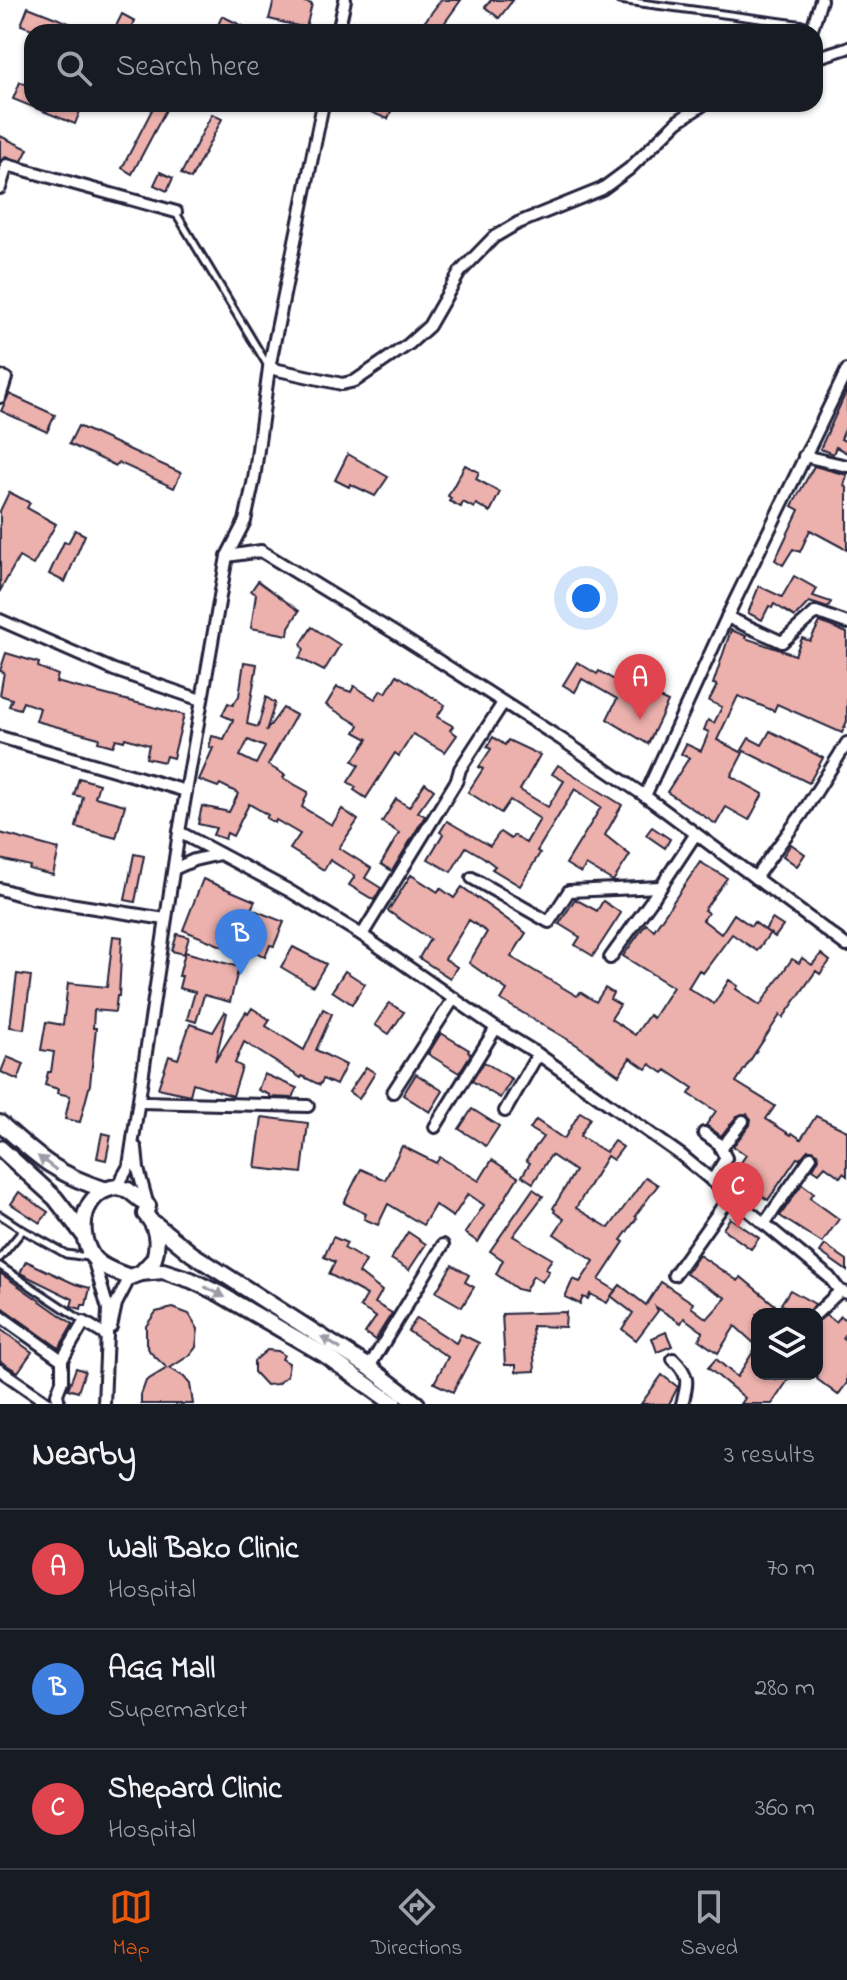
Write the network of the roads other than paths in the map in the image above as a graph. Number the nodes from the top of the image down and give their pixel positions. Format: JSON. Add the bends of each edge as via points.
{"nodes":[{"id":1,"x":345,"y":0,"type":"edge"},
{"id":2,"x":619,"y":0,"type":"edge"},
{"id":3,"x":821,"y":0,"type":"edge"},
{"id":4,"x":340,"y":24,"type":"edge"},
{"id":5,"x":779,"y":24,"type":"edge"},
{"id":6,"x":814,"y":24,"type":"edge"},
{"id":7,"x":847,"y":48,"type":"edge"},
{"id":8,"x":823,"y":56,"type":"edge"},
{"id":9,"x":321,"y":112,"type":"edge"},
{"id":10,"x":692,"y":112,"type":"edge"},
{"id":11,"x":0,"y":188,"type":"edge"},
{"id":12,"x":176,"y":212,"type":"joint"},
{"id":13,"x":269,"y":368,"type":"junction"},
{"id":14,"x":847,"y":370,"type":"edge"},
{"id":15,"x":0,"y":376,"type":"edge"},
{"id":16,"x":0,"y":397,"type":"edge"},
{"id":17,"x":804,"y":456,"type":"junction"},
{"id":18,"x":847,"y":466,"type":"edge"},
{"id":19,"x":227,"y":556,"type":"junction"},
{"id":20,"x":727,"y":617,"type":"junction"},
{"id":21,"x":0,"y":620,"type":"edge"},
{"id":22,"x":847,"y":623,"type":"edge"},
{"id":23,"x":201,"y":700,"type":"junction"},
{"id":24,"x":503,"y":703,"type":"junction"},
{"id":25,"x":0,"y":737,"type":"edge"},
{"id":26,"x":847,"y":743,"type":"edge"},
{"id":27,"x":186,"y":791,"type":"junction"},
{"id":28,"x":645,"y":796,"type":"junction"},
{"id":29,"x":179,"y":832,"type":"junction"},
{"id":30,"x":695,"y":835,"type":"junction"},
{"id":31,"x":220,"y":854,"type":"junction"},
{"id":32,"x":174,"y":869,"type":"junction"},
{"id":33,"x":472,"y":878,"type":"dead end"},
{"id":34,"x":755,"y":878,"type":"junction"},
{"id":35,"x":661,"y":887,"type":"junction"},
{"id":36,"x":0,"y":889,"type":"edge"},
{"id":37,"x":165,"y":919,"type":"junction"},
{"id":38,"x":362,"y":935,"type":"junction"},
{"id":39,"x":847,"y":946,"type":"edge"},
{"id":40,"x":610,"y":958,"type":"dead end"},
{"id":41,"x":454,"y":998,"type":"junction"},
{"id":42,"x":496,"y":1028,"type":"junction"},
{"id":43,"x":538,"y":1054,"type":"junction"},
{"id":44,"x":393,"y":1092,"type":"dead end"},
{"id":45,"x":140,"y":1102,"type":"junction"},
{"id":46,"x":308,"y":1106,"type":"dead end"},
{"id":47,"x":505,"y":1111,"type":"dead end"},
{"id":48,"x":743,"y":1121,"type":"dead end"},
{"id":49,"x":136,"y":1122,"type":"junction"},
{"id":50,"x":0,"y":1123,"type":"edge"},
{"id":51,"x":435,"y":1127,"type":"dead end"},
{"id":52,"x":704,"y":1133,"type":"dead end"},
{"id":53,"x":723,"y":1147,"type":"junction"},
{"id":54,"x":0,"y":1148,"type":"edge"},
{"id":55,"x":811,"y":1157,"type":"dead end"},
{"id":56,"x":712,"y":1181,"type":"junction"},
{"id":57,"x":110,"y":1188,"type":"junction"},
{"id":58,"x":730,"y":1196,"type":"junction"},
{"id":59,"x":148,"y":1206,"type":"junction"},
{"id":60,"x":0,"y":1215,"type":"edge"},
{"id":61,"x":154,"y":1223,"type":"junction"},
{"id":62,"x":764,"y":1224,"type":"junction"},
{"id":63,"x":23,"y":1230,"type":"junction"},
{"id":64,"x":84,"y":1236,"type":"junction"},
{"id":65,"x":443,"y":1245,"type":"dead end"},
{"id":66,"x":0,"y":1258,"type":"edge"},
{"id":67,"x":93,"y":1258,"type":"junction"},
{"id":68,"x":0,"y":1266,"type":"edge"},
{"id":69,"x":136,"y":1275,"type":"junction"},
{"id":70,"x":674,"y":1275,"type":"dead end"},
{"id":71,"x":845,"y":1292,"type":"edge"},
{"id":72,"x":823,"y":1309,"type":"edge"},
{"id":73,"x":0,"y":1316,"type":"edge"},
{"id":74,"x":84,"y":1322,"type":"junction"},
{"id":75,"x":107,"y":1336,"type":"junction"},
{"id":76,"x":673,"y":1359,"type":"dead end"},
{"id":77,"x":62,"y":1360,"type":"junction"},
{"id":78,"x":369,"y":1367,"type":"junction"},
{"id":79,"x":0,"y":1370,"type":"edge"},
{"id":80,"x":49,"y":1404,"type":"edge"},
{"id":81,"x":59,"y":1404,"type":"edge"},
{"id":82,"x":104,"y":1404,"type":"edge"},
{"id":83,"x":394,"y":1404,"type":"edge"},
{"id":84,"x":417,"y":1404,"type":"edge"},
{"id":85,"x":682,"y":1404,"type":"edge"}],
"edges":[{"from":1,"to":4,"type":"street"},
{"from":2,"to":5,"type":"lane"},
{"from":3,"to":6,"type":"street"},
{"from":7,"to":8,"type":"street"},
{"from":9,"to":13,"type":"street"},
{"from":10,"to":13,"type":"street","via":[[602,189],[494,237],[460,272],[429,326],[355,381],[342,384]]},
{"from":11,"to":12,"type":"street","via":[[7,165]]},
{"from":12,"to":13,"type":"lane"},
{"from":13,"to":19,"type":"street","via":[[245,521]]},
{"from":14,"to":17,"type":"street"},
{"from":15,"to":16,"type":"street","via":[[6,378]]},
{"from":17,"to":18,"type":"street"},
{"from":17,"to":20,"type":"street"},
{"from":19,"to":23,"type":"street"},
{"from":19,"to":24,"type":"street","via":[[261,551]]},
{"from":20,"to":22,"type":"street","via":[[782,642],[816,612]]},
{"from":20,"to":28,"type":"street"},
{"from":21,"to":23,"type":"street","via":[[114,670]]},
{"from":23,"to":27,"type":"street"},
{"from":24,"to":28,"type":"street"},
{"from":24,"to":38,"type":"street"},
{"from":25,"to":27,"type":"street"},
{"from":26,"to":34,"type":"street"},
{"from":27,"to":29,"type":"street"},
{"from":28,"to":30,"type":"street"},
{"from":29,"to":31,"type":"street"},
{"from":29,"to":32,"type":"street"},
{"from":30,"to":34,"type":"street"},
{"from":30,"to":35,"type":"street"},
{"from":31,"to":32,"type":"street"},
{"from":31,"to":38,"type":"street"},
{"from":32,"to":37,"type":"street"},
{"from":33,"to":35,"type":"street","via":[[549,922],[569,891]]},
{"from":34,"to":39,"type":"street"},
{"from":35,"to":40,"type":"street"},
{"from":36,"to":37,"type":"street"},
{"from":37,"to":45,"type":"street"},
{"from":38,"to":41,"type":"street"},
{"from":41,"to":42,"type":"street"},
{"from":41,"to":44,"type":"street"},
{"from":42,"to":43,"type":"street"},
{"from":42,"to":51,"type":"street"},
{"from":43,"to":47,"type":"street"},
{"from":43,"to":56,"type":"street"},
{"from":45,"to":46,"type":"street"},
{"from":45,"to":49,"type":"street"},
{"from":48,"to":53,"type":"street"},
{"from":49,"to":57,"type":"street","via":[[129,1166]]},
{"from":49,"to":59,"type":"street","via":[[138,1169]]},
{"from":57,"to":50,"type":"main road","one_way":true,"via":[[53,1168]]},
{"from":52,"to":53,"type":"street"},
{"from":53,"to":56,"type":"street","via":[[726,1158]]},
{"from":54,"to":64,"type":"main road","via":[[55,1198]]},
{"from":55,"to":62,"type":"street"},
{"from":56,"to":58,"type":"street"},
{"from":57,"to":59,"type":"main road","via":[[128,1190]]},
{"from":57,"to":64,"type":"main road","via":[[95,1195],[87,1209]]},
{"from":58,"to":62,"type":"street"},
{"from":58,"to":70,"type":"street"},
{"from":59,"to":61,"type":"main road","via":[[145,1214]]},
{"from":60,"to":63,"type":"lane"},
{"from":61,"to":69,"type":"main road","via":[[157,1251],[151,1264]]},
{"from":78,"to":61,"type":"main road","one_way":true,"via":[[192,1254]]},
{"from":62,"to":71,"type":"street"},
{"from":63,"to":66,"type":"lane"},
{"from":63,"to":67,"type":"lane","via":[[66,1254]]},
{"from":64,"to":67,"type":"main road"},
{"from":65,"to":78,"type":"street"},
{"from":67,"to":69,"type":"main road"},
{"from":67,"to":75,"type":"street","via":[[108,1309]]},
{"from":68,"to":74,"type":"lane"},
{"from":69,"to":75,"type":"street","via":[[116,1304]]},
{"from":69,"to":83,"type":"main road","one_way":true,"via":[[163,1271],[220,1294],[325,1355]]},
{"from":71,"to":72,"type":"street"},
{"from":73,"to":77,"type":"street"},
{"from":74,"to":75,"type":"street"},
{"from":74,"to":77,"type":"street"},
{"from":75,"to":82,"type":"street"},
{"from":76,"to":85,"type":"street","via":[[685,1370]]},
{"from":77,"to":81,"type":"street"},
{"from":78,"to":84,"type":"main road"},
{"from":79,"to":80,"type":"street"}]}
